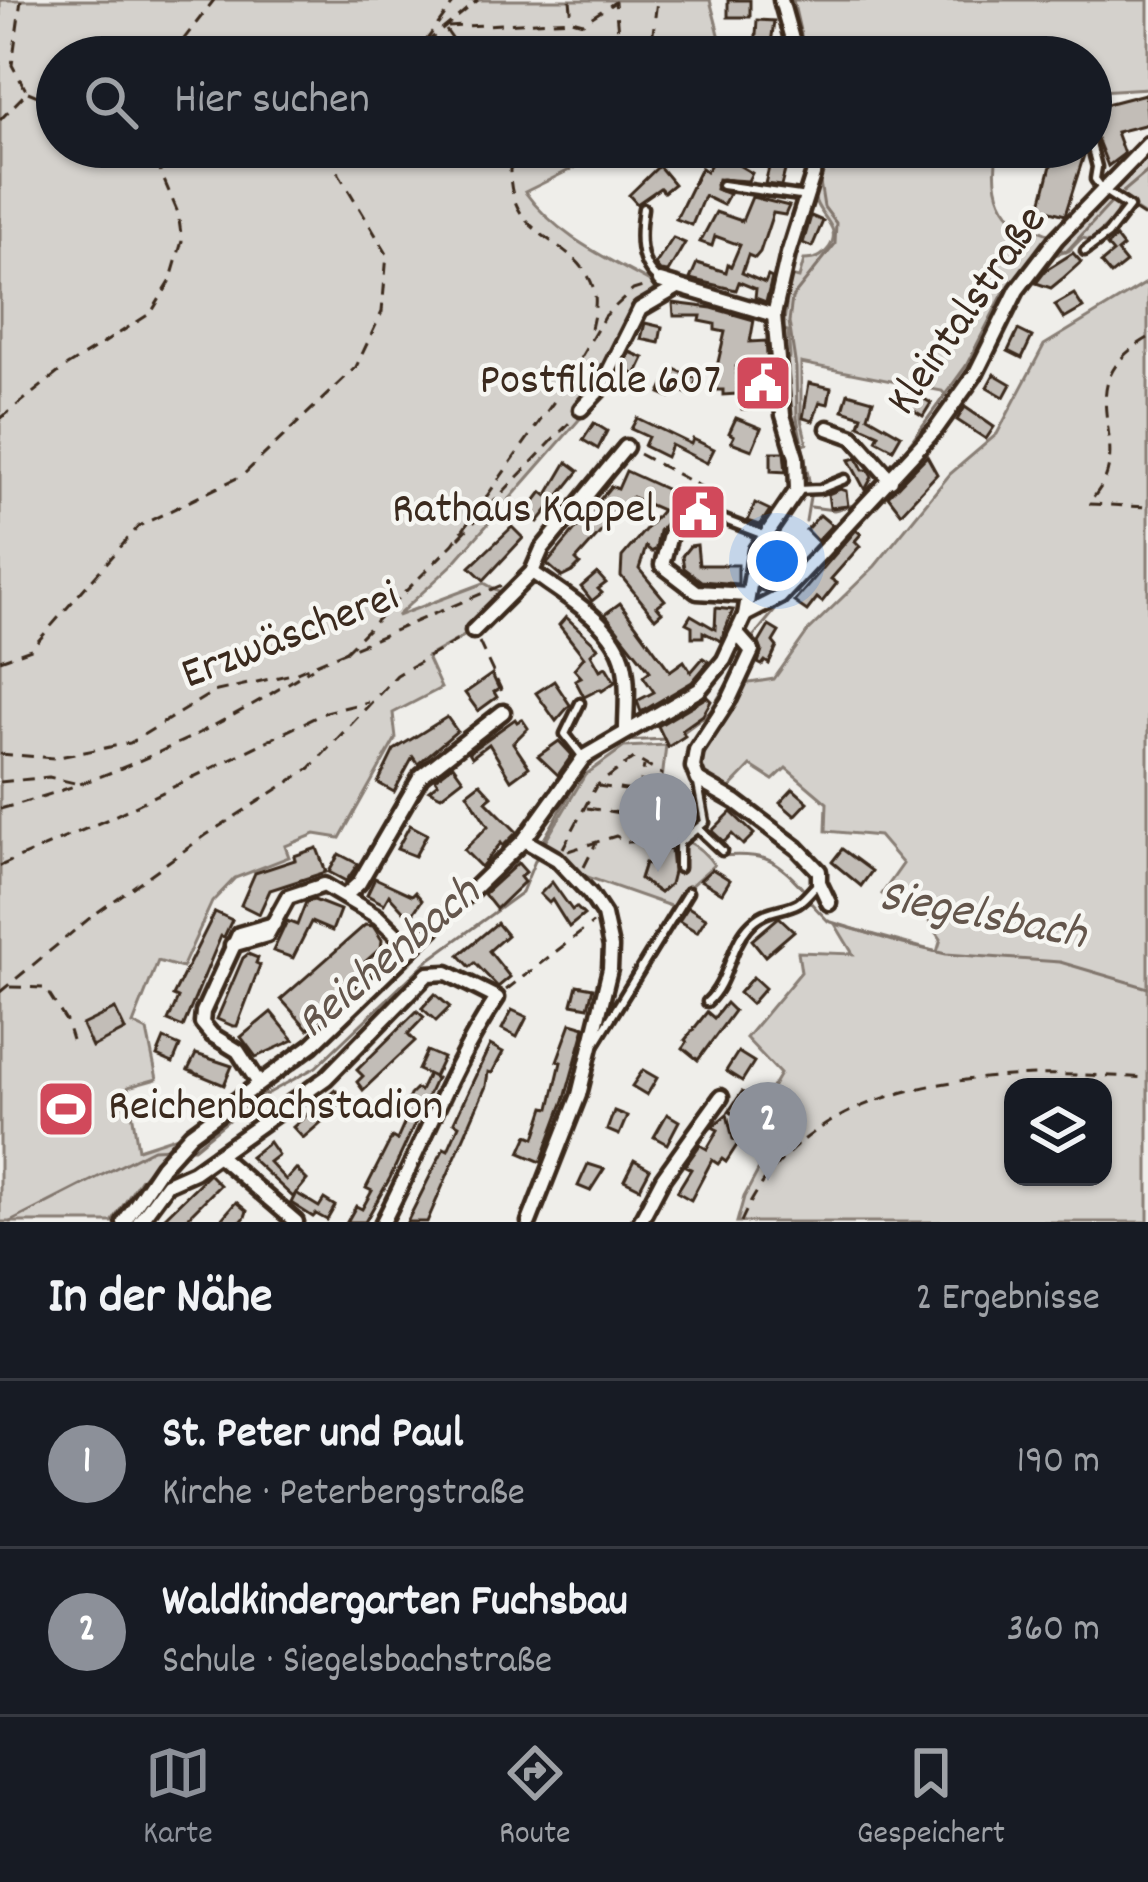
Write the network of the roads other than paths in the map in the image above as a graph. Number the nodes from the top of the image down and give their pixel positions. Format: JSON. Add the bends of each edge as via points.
{"nodes":[{"id":1,"x":781,"y":0,"type":"edge"},
{"id":2,"x":791,"y":36,"type":"edge"},
{"id":3,"x":1148,"y":144,"type":"edge"},
{"id":4,"x":814,"y":168,"type":"edge"},
{"id":5,"x":1097,"y":168,"type":"edge"},
{"id":6,"x":722,"y":185,"type":"dead end"},
{"id":7,"x":1103,"y":190,"type":"junction"},
{"id":8,"x":807,"y":197,"type":"junction"},
{"id":9,"x":643,"y":208,"type":"dead end"},
{"id":10,"x":1085,"y":250,"type":"dead end"},
{"id":11,"x":660,"y":281,"type":"joint"},
{"id":12,"x":676,"y":288,"type":"junction"},
{"id":13,"x":774,"y":315,"type":"junction"},
{"id":14,"x":581,"y":409,"type":"road end"},
{"id":15,"x":828,"y":428,"type":"dead end"},
{"id":16,"x":626,"y":447,"type":"road end"},
{"id":17,"x":845,"y":479,"type":"dead end"},
{"id":18,"x":891,"y":480,"type":"junction"},
{"id":19,"x":802,"y":489,"type":"junction"},
{"id":20,"x":717,"y":517,"type":"road end"},
{"id":21,"x":670,"y":535,"type":"road end"},
{"id":22,"x":765,"y":536,"type":"junction"},
{"id":23,"x":532,"y":572,"type":"junction"},
{"id":24,"x":748,"y":595,"type":"junction"},
{"id":25,"x":745,"y":615,"type":"junction"},
{"id":26,"x":473,"y":632,"type":"road end"},
{"id":27,"x":743,"y":641,"type":"junction"},
{"id":28,"x":580,"y":703,"type":"dead end"},
{"id":29,"x":503,"y":712,"type":"road end"},
{"id":30,"x":626,"y":730,"type":"junction"},
{"id":31,"x":584,"y":757,"type":"junction"},
{"id":32,"x":698,"y":780,"type":"junction"},
{"id":33,"x":700,"y":830,"type":"junction"},
{"id":34,"x":534,"y":845,"type":"junction"},
{"id":35,"x":722,"y":850,"type":"dead end"},
{"id":36,"x":679,"y":868,"type":"dead end"},
{"id":37,"x":819,"y":882,"type":"junction"},
{"id":38,"x":688,"y":892,"type":"dead end"},
{"id":39,"x":345,"y":896,"type":"junction"},
{"id":40,"x":829,"y":903,"type":"dead end"},
{"id":41,"x":411,"y":949,"type":"junction"},
{"id":42,"x":707,"y":1002,"type":"dead end"},
{"id":43,"x":592,"y":1048,"type":"junction"},
{"id":44,"x":258,"y":1082,"type":"junction"},
{"id":45,"x":721,"y":1097,"type":"dead end"},
{"id":46,"x":218,"y":1156,"type":"junction"},
{"id":47,"x":124,"y":1222,"type":"edge"},
{"id":48,"x":139,"y":1222,"type":"edge"},
{"id":49,"x":296,"y":1222,"type":"edge"},
{"id":50,"x":382,"y":1222,"type":"edge"},
{"id":51,"x":529,"y":1222,"type":"edge"},
{"id":52,"x":640,"y":1222,"type":"edge"}],
"edges":[{"from":1,"to":2,"type":"street"},
{"from":3,"to":7,"type":"street","name":"Kleintalstraße"},
{"from":4,"to":8,"type":"street"},
{"from":5,"to":7,"type":"lane"},
{"from":6,"to":8,"type":"lane"},
{"from":7,"to":10,"type":"lane","via":[[1129,208]]},
{"from":7,"to":18,"type":"street","name":"Kleintalstraße","via":[[1017,290],[957,403]]},
{"from":8,"to":13,"type":"street"},
{"from":9,"to":11,"type":"lane","via":[[640,249]]},
{"from":11,"to":12,"type":"street"},
{"from":12,"to":13,"type":"street"},
{"from":12,"to":14,"type":"street","via":[[640,309],[600,389]]},
{"from":13,"to":19,"type":"street","via":[[783,415]]},
{"from":15,"to":18,"type":"street","via":[[853,436]]},
{"from":16,"to":23,"type":"street"},
{"from":17,"to":19,"type":"lane"},
{"from":18,"to":25,"type":"street","name":"Kleintalstraße","via":[[780,597]]},
{"from":19,"to":22,"type":"street"},
{"from":20,"to":22,"type":"lane"},
{"from":21,"to":24,"type":"street","via":[[662,565],[697,592]]},
{"from":22,"to":24,"type":"street"},
{"from":23,"to":26,"type":"street"},
{"from":23,"to":30,"type":"street","via":[[612,637],[625,668]]},
{"from":24,"to":25,"type":"street"},
{"from":25,"to":27,"type":"street"},
{"from":27,"to":30,"type":"street","via":[[699,690]]},
{"from":27,"to":32,"type":"street","via":[[752,651],[696,750]]},
{"from":28,"to":31,"type":"lane","via":[[565,734]]},
{"from":29,"to":39,"type":"street","via":[[421,776]]},
{"from":30,"to":31,"type":"street"},
{"from":31,"to":34,"type":"street"},
{"from":32,"to":33,"type":"lane"},
{"from":32,"to":37,"type":"street","via":[[797,848]]},
{"from":33,"to":35,"type":"lane"},
{"from":33,"to":36,"type":"lane","via":[[679,843]]},
{"from":34,"to":41,"type":"street"},
{"from":34,"to":43,"type":"street","via":[[604,915],[610,969]]},
{"from":37,"to":40,"type":"street"},
{"from":37,"to":42,"type":"lane","via":[[798,903],[750,924]]},
{"from":38,"to":43,"type":"lane"},
{"from":39,"to":41,"type":"street"},
{"from":39,"to":44,"type":"street","via":[[324,885],[288,897],[274,924],[239,934],[232,945],[202,1023],[238,1051]]},
{"from":41,"to":44,"type":"street","via":[[312,1045]]},
{"from":43,"to":51,"type":"street"},
{"from":44,"to":47,"type":"street","via":[[186,1140]]},
{"from":45,"to":52,"type":"street"},
{"from":46,"to":48,"type":"street","via":[[167,1184]]},
{"from":46,"to":49,"type":"street"},
{"from":46,"to":50,"type":"street","via":[[326,1078],[428,974],[446,973],[497,998],[454,1065]]}]}
